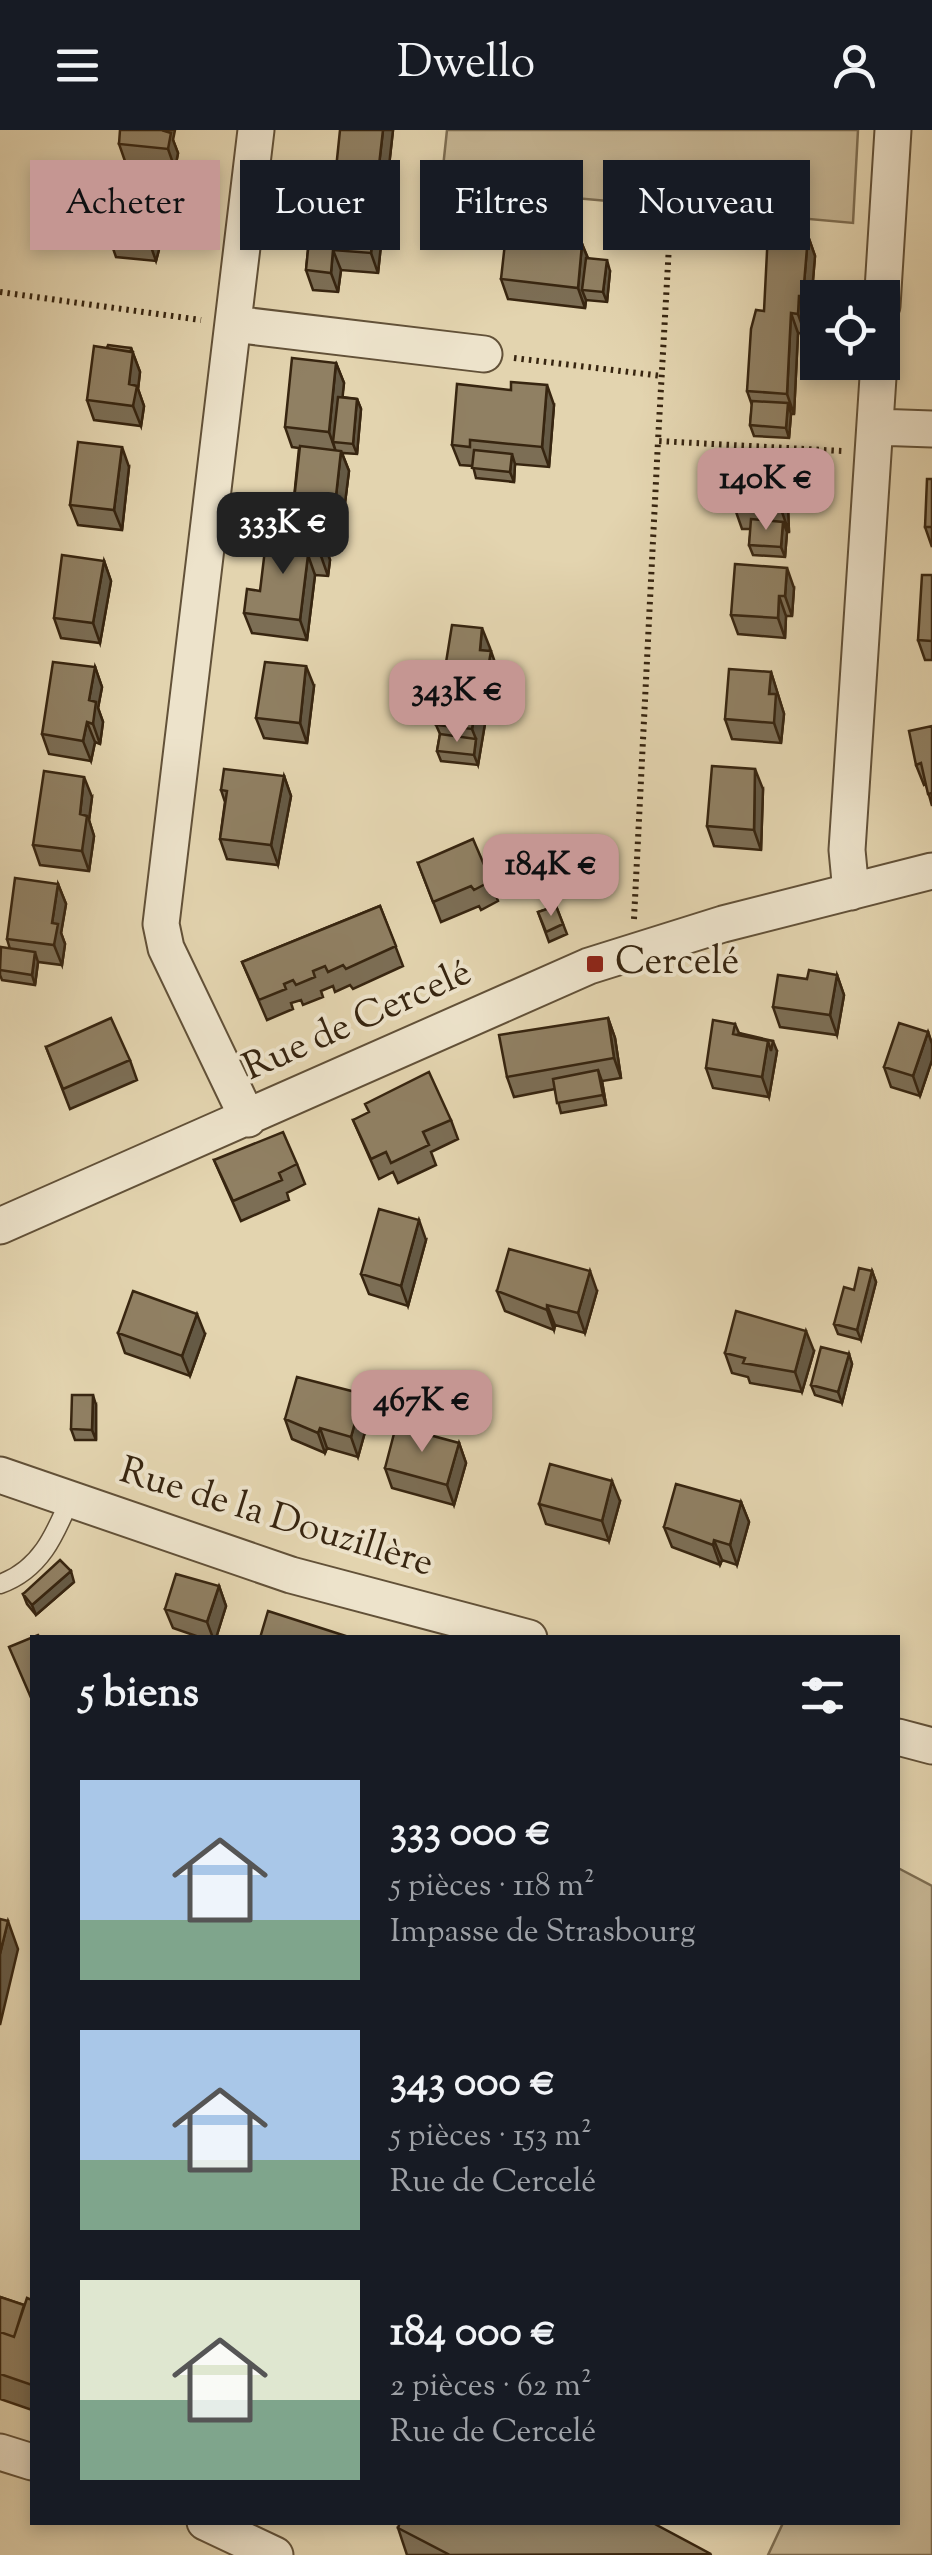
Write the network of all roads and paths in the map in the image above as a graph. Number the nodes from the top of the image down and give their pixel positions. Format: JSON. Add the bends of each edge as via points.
{"nodes":[{"id":1,"x":256,"y":130,"type":"edge"},
{"id":2,"x":894,"y":130,"type":"edge"},
{"id":3,"x":669,"y":250,"type":"edge"},
{"id":4,"x":884,"y":280,"type":"edge"},
{"id":5,"x":0,"y":292,"type":"edge"},
{"id":6,"x":233,"y":324,"type":"junction"},
{"id":7,"x":484,"y":354,"type":"joint"},
{"id":8,"x":662,"y":376,"type":"junction"},
{"id":9,"x":878,"y":380,"type":"edge"},
{"id":10,"x":932,"y":429,"type":"edge"},
{"id":11,"x":874,"y":440,"type":"junction"},
{"id":12,"x":658,"y":441,"type":"junction"},
{"id":13,"x":932,"y":871,"type":"edge"},
{"id":14,"x":851,"y":892,"type":"junction"},
{"id":15,"x":642,"y":948,"type":"junction"},
{"id":16,"x":248,"y":1119,"type":"junction"},
{"id":17,"x":0,"y":1226,"type":"edge"},
{"id":18,"x":0,"y":1475,"type":"edge"},
{"id":19,"x":70,"y":1499,"type":"junction"},
{"id":20,"x":0,"y":1584,"type":"edge"},
{"id":21,"x":518,"y":1635,"type":"edge"},
{"id":22,"x":900,"y":1738,"type":"edge"},
{"id":23,"x":932,"y":1746,"type":"edge"},
{"id":24,"x":0,"y":2452,"type":"edge"},
{"id":25,"x":30,"y":2461,"type":"edge"},
{"id":26,"x":211,"y":2525,"type":"edge"},
{"id":27,"x":275,"y":2555,"type":"edge"}],
"edges":[{"from":1,"to":6,"type":"street"},
{"from":2,"to":4,"type":"street"},
{"from":3,"to":8,"type":"path"},
{"from":5,"to":6,"type":"path"},
{"from":6,"to":7,"type":"street"},
{"from":6,"to":16,"type":"street","via":[[161,924],[166,948]]},
{"from":7,"to":8,"type":"path"},
{"from":8,"to":12,"type":"path"},
{"from":9,"to":11,"type":"street"},
{"from":10,"to":11,"type":"street"},
{"from":11,"to":12,"type":"path"},
{"from":11,"to":14,"type":"street","via":[[847,850]]},
{"from":12,"to":15,"type":"path","via":[[634,922]]},
{"from":13,"to":14,"type":"street","name":"Rue de Cercelé"},
{"from":14,"to":15,"type":"street","name":"Rue de Cercelé"},
{"from":15,"to":16,"type":"street","name":"Rue de Cercelé","via":[[552,980]]},
{"from":16,"to":17,"type":"street","name":"Rue de Cercelé"},
{"from":18,"to":19,"type":"street","name":"Rue de la Douzillère"},
{"from":19,"to":20,"type":"lane","via":[[52,1544]]},
{"from":19,"to":21,"type":"street","name":"Rue de la Douzillère","via":[[291,1575]]},
{"from":22,"to":23,"type":"street"},
{"from":24,"to":25,"type":"street"},
{"from":26,"to":27,"type":"street"}]}
